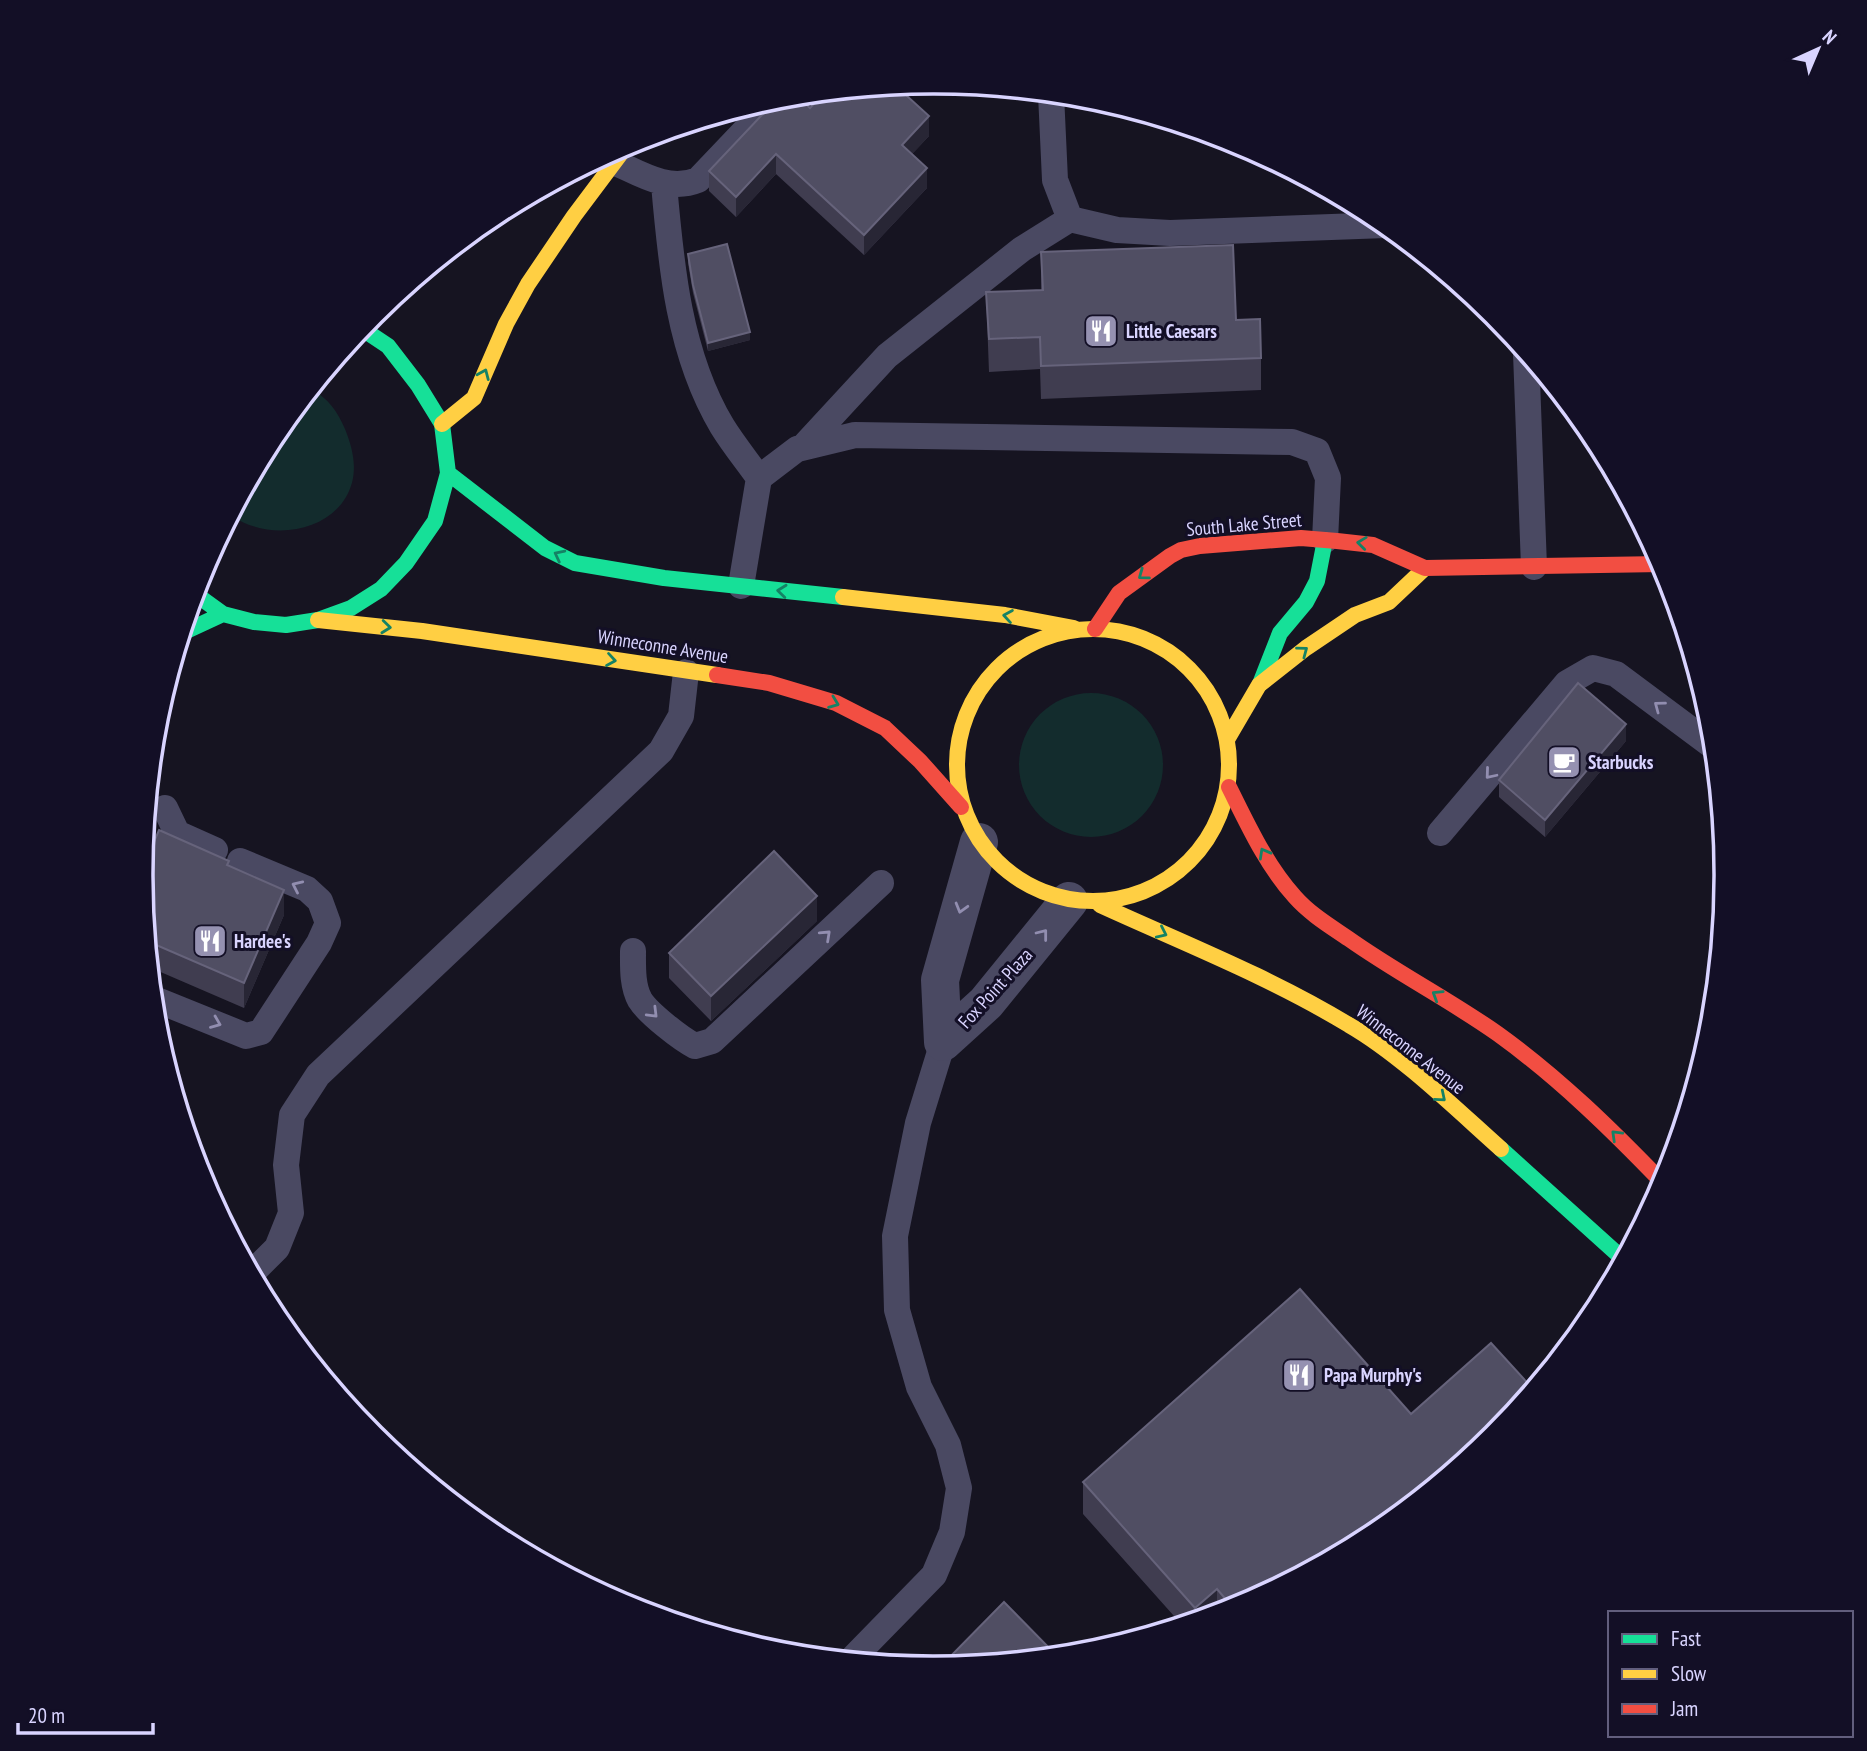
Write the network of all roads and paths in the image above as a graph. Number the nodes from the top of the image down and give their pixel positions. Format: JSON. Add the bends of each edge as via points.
{"nodes":[{"id":1,"x":1051,"y":104,"type":"edge"},
{"id":2,"x":760,"y":115,"type":"edge"},
{"id":3,"x":627,"y":157,"type":"edge"},
{"id":4,"x":613,"y":164,"type":"edge"},
{"id":5,"x":664,"y":184,"type":"junction"},
{"id":6,"x":1351,"y":216,"type":"edge"},
{"id":7,"x":1070,"y":219,"type":"junction"},
{"id":8,"x":371,"y":334,"type":"edge"},
{"id":9,"x":1527,"y":368,"type":"edge"},
{"id":10,"x":442,"y":424,"type":"junction"},
{"id":11,"x":802,"y":448,"type":"junction"},
{"id":12,"x":448,"y":473,"type":"junction"},
{"id":13,"x":759,"y":478,"type":"junction"},
{"id":14,"x":1325,"y":540,"type":"junction"},
{"id":15,"x":1649,"y":564,"type":"edge"},
{"id":16,"x":1534,"y":566,"type":"junction"},
{"id":17,"x":1425,"y":568,"type":"junction"},
{"id":18,"x":741,"y":586,"type":"junction"},
{"id":19,"x":203,"y":600,"type":"edge"},
{"id":20,"x":223,"y":614,"type":"junction"},
{"id":21,"x":318,"y":620,"type":"junction"},
{"id":22,"x":193,"y":628,"type":"edge"},
{"id":23,"x":1076,"y":628,"type":"junction"},
{"id":24,"x":1095,"y":629,"type":"junction"},
{"id":25,"x":686,"y":672,"type":"junction"},
{"id":26,"x":1259,"y":685,"type":"junction"},
{"id":27,"x":1228,"y":738,"type":"junction"},
{"id":28,"x":1702,"y":738,"type":"edge"},
{"id":29,"x":1229,"y":787,"type":"junction"},
{"id":30,"x":961,"y":807,"type":"junction"},
{"id":31,"x":165,"y":808,"type":"dead end"},
{"id":32,"x":1440,"y":833,"type":"dead end"},
{"id":33,"x":979,"y":842,"type":"junction"},
{"id":34,"x":215,"y":849,"type":"dead end"},
{"id":35,"x":240,"y":860,"type":"dead end"},
{"id":36,"x":881,"y":883,"type":"dead end"},
{"id":37,"x":1085,"y":903,"type":"junction"},
{"id":38,"x":633,"y":951,"type":"dead end"},
{"id":39,"x":164,"y":1003,"type":"edge"},
{"id":40,"x":943,"y":1042,"type":"junction"},
{"id":41,"x":1655,"y":1175,"type":"edge"},
{"id":42,"x":1617,"y":1253,"type":"edge"},
{"id":43,"x":258,"y":1267,"type":"edge"},
{"id":44,"x":858,"y":1653,"type":"edge"}],
"edges":[{"from":1,"to":7,"type":"lane","via":[[1055,180]]},
{"from":2,"to":5,"type":"lane","via":[[698,180],[686,185]]},
{"from":3,"to":5,"type":"lane"},
{"from":10,"to":4,"type":"main road","one_way":true,"via":[[474,398],[528,284]]},
{"from":5,"to":13,"type":"lane","via":[[672,272],[693,362],[721,425]]},
{"from":6,"to":7,"type":"lane","via":[[1170,233],[1117,230]]},
{"from":7,"to":11,"type":"lane","via":[[1022,249],[887,356]]},
{"from":8,"to":10,"type":"main road","via":[[388,346]]},
{"from":9,"to":16,"type":"lane"},
{"from":10,"to":12,"type":"main road"},
{"from":11,"to":13,"type":"lane"},
{"from":11,"to":14,"type":"lane","via":[[855,435],[1292,442],[1317,451],[1328,478]]},
{"from":18,"to":12,"type":"main road","one_way":true,"via":[[575,563],[545,548]]},
{"from":12,"to":21,"type":"main road","via":[[435,521],[406,563],[381,589],[351,608]]},
{"from":13,"to":18,"type":"lane"},
{"from":17,"to":14,"type":"main road","name":"South Lake Street","one_way":true,"via":[[1373,545]]},
{"from":14,"to":24,"type":"main road","name":"South Lake Street","one_way":true,"via":[[1246,541],[1181,550],[1119,593]]},
{"from":14,"to":26,"type":"main road","via":[[1317,581],[1306,603],[1280,632]]},
{"from":15,"to":16,"type":"main road","name":"South Lake Street"},
{"from":16,"to":17,"type":"main road","name":"South Lake Street"},
{"from":26,"to":17,"type":"main road","one_way":true,"via":[[1355,615],[1389,602]]},
{"from":23,"to":18,"type":"main road","one_way":true,"via":[[1005,615]]},
{"from":19,"to":20,"type":"main road"},
{"from":20,"to":21,"type":"main road","via":[[286,625]]},
{"from":20,"to":22,"type":"main road"},
{"from":21,"to":25,"type":"main road","name":"Winneconne Avenue","one_way":true,"via":[[422,631]]},
{"from":23,"to":24,"type":"main road"},
{"from":23,"to":30,"type":"main road","via":[[1012,654],[983,683],[964,718],[957,757]]},
{"from":24,"to":27,"type":"main road","via":[[1117,629],[1155,643],[1189,667],[1214,699]]},
{"from":25,"to":30,"type":"main road","name":"Winneconne Avenue","one_way":true,"via":[[769,683],[835,703],[894,735]]},
{"from":25,"to":43,"type":"lane","via":[[681,716],[661,751],[318,1075],[292,1115],[286,1165],[291,1213],[277,1248]]},
{"from":26,"to":27,"type":"main road"},
{"from":27,"to":29,"type":"main road"},
{"from":28,"to":32,"type":"lane","one_way":true,"via":[[1616,674],[1593,667],[1567,683]]},
{"from":29,"to":37,"type":"main road","via":[[1214,830],[1186,866],[1147,890]]},
{"from":41,"to":29,"type":"main road","one_way":true,"via":[[1532,1059],[1314,915],[1267,858]]},
{"from":30,"to":33,"type":"main road","name":"Winneconne Avenue"},
{"from":31,"to":34,"type":"lane","via":[[177,834]]},
{"from":33,"to":37,"type":"main road","name":"Winneconne Avenue","via":[[1033,887]]},
{"from":33,"to":40,"type":"street","name":"Fox Point Plaza","one_way":true,"via":[[940,980]]},
{"from":39,"to":35,"type":"lane","one_way":true,"via":[[246,1035],[261,1032],[319,943],[328,923],[320,901],[306,889]]},
{"from":38,"to":36,"type":"lane","one_way":true,"via":[[640,1000],[678,1037],[695,1046],[712,1041]]},
{"from":40,"to":37,"type":"street","name":"Fox Point Plaza","one_way":true},
{"from":37,"to":42,"type":"main road","name":"Winneconne Avenue","one_way":true,"via":[[1246,971],[1350,1025],[1463,1116]]},
{"from":40,"to":44,"type":"lane","via":[[919,1123],[895,1236],[896,1297],[919,1387],[948,1445],[959,1488],[953,1532],[934,1574]]}]}
